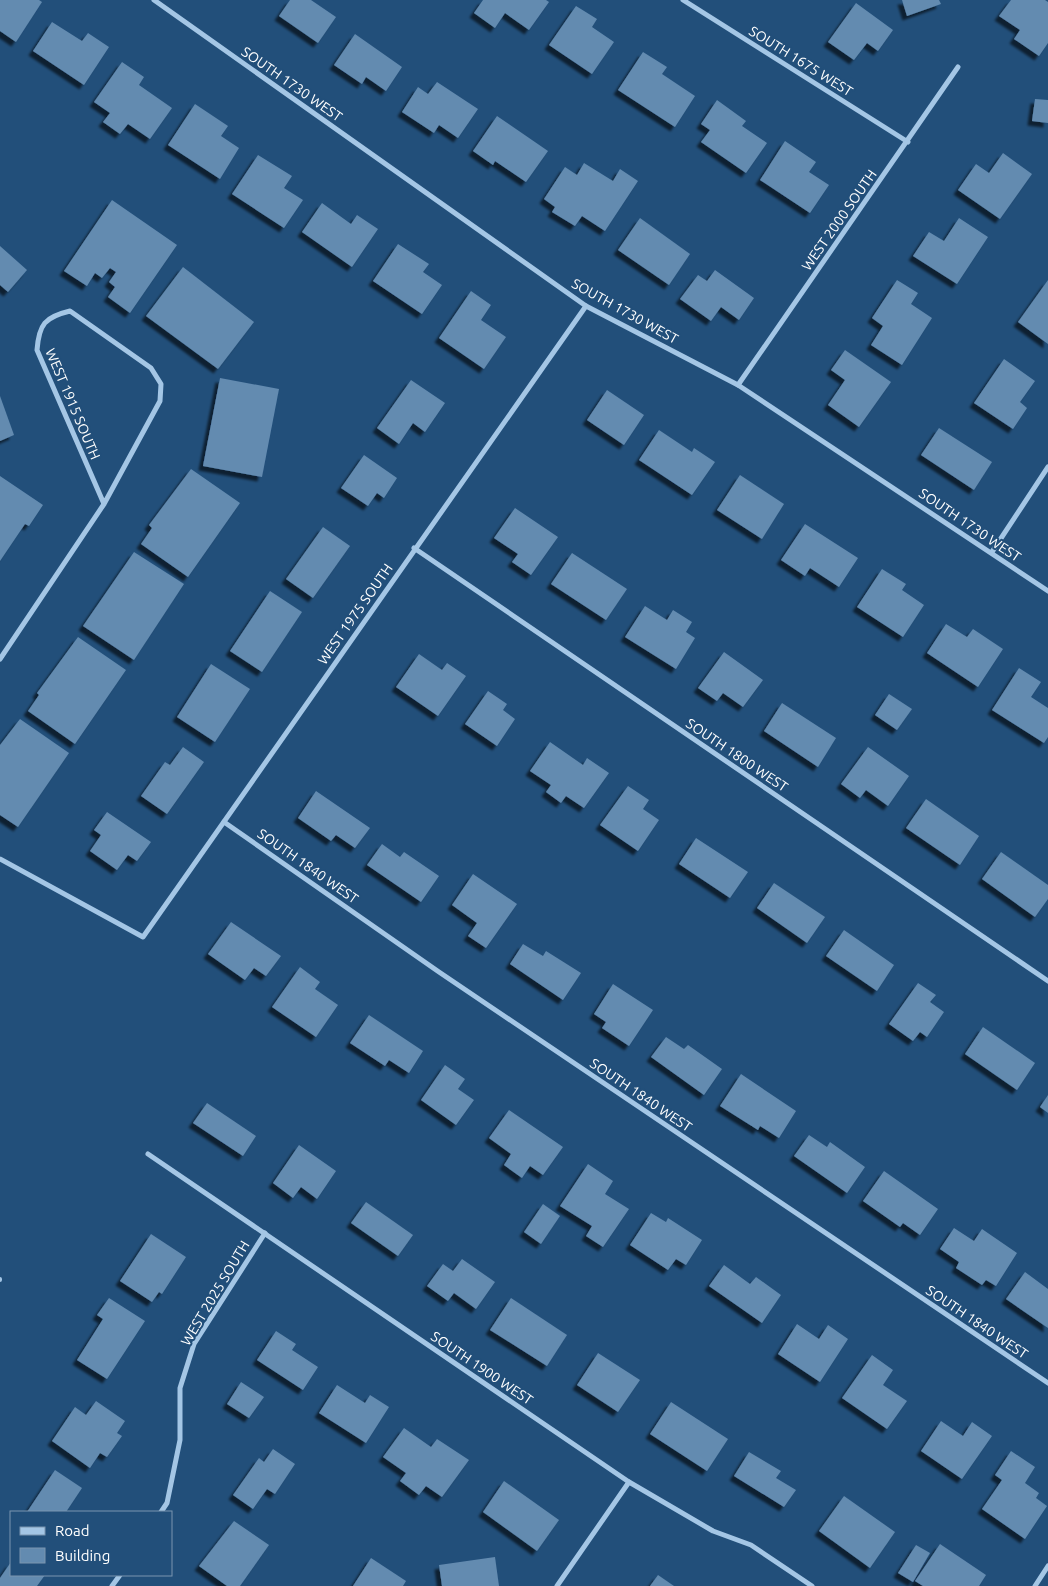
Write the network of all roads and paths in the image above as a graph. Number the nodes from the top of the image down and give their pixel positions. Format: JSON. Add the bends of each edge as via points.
{"nodes":[{"id":1,"x":154,"y":0,"type":"edge"},
{"id":2,"x":683,"y":0,"type":"edge"},
{"id":3,"x":958,"y":67,"type":"dead end"},
{"id":4,"x":908,"y":142,"type":"junction"},
{"id":5,"x":586,"y":306,"type":"junction"},
{"id":6,"x":738,"y":385,"type":"junction"},
{"id":7,"x":1048,"y":467,"type":"edge"},
{"id":8,"x":104,"y":504,"type":"junction"},
{"id":9,"x":414,"y":548,"type":"junction"},
{"id":10,"x":992,"y":552,"type":"junction"},
{"id":11,"x":1048,"y":591,"type":"edge"},
{"id":12,"x":0,"y":659,"type":"edge"},
{"id":13,"x":224,"y":822,"type":"junction"},
{"id":14,"x":0,"y":859,"type":"edge"},
{"id":15,"x":1048,"y":981,"type":"edge"},
{"id":16,"x":148,"y":1154,"type":"dead end"},
{"id":17,"x":265,"y":1233,"type":"junction"},
{"id":18,"x":1048,"y":1383,"type":"edge"},
{"id":19,"x":630,"y":1482,"type":"junction"},
{"id":20,"x":162,"y":1511,"type":"edge"},
{"id":21,"x":1048,"y":1566,"type":"edge"},
{"id":22,"x":557,"y":1586,"type":"edge"},
{"id":23,"x":812,"y":1586,"type":"edge"},
{"id":24,"x":1035,"y":1586,"type":"edge"}],
"edges":[{"from":1,"to":5,"type":"street","name":"SOUTH 1730 WEST"},
{"from":2,"to":4,"type":"street","name":"SOUTH 1675 WEST"},
{"from":3,"to":4,"type":"street","name":"WEST 2000 SOUTH"},
{"from":4,"to":6,"type":"street","name":"WEST 2000 SOUTH"},
{"from":5,"to":6,"type":"street","name":"SOUTH 1730 WEST"},
{"from":5,"to":9,"type":"street","name":"WEST 1975 SOUTH"},
{"from":6,"to":10,"type":"street","name":"SOUTH 1730 WEST"},
{"from":7,"to":10,"type":"street"},
{"from":8,"to":8,"type":"street","name":"WEST 1915 SOUTH","via":[[160,400],[161,384],[151,368],[70,312],[53,315],[38,333],[37,350]]},
{"from":8,"to":12,"type":"street","name":"WEST 1915 SOUTH"},
{"from":9,"to":13,"type":"street","name":"WEST 1975 SOUTH"},
{"from":9,"to":15,"type":"street","name":"SOUTH 1800 WEST"},
{"from":10,"to":11,"type":"street","name":"SOUTH 1730 WEST"},
{"from":13,"to":14,"type":"street","name":"WEST 1975 SOUTH","via":[[143,937]]},
{"from":13,"to":18,"type":"street","name":"SOUTH 1840 WEST","via":[[439,972]]},
{"from":16,"to":17,"type":"street","name":"SOUTH 1900 WEST"},
{"from":17,"to":19,"type":"street","name":"SOUTH 1900 WEST"},
{"from":17,"to":20,"type":"street","name":"WEST 2025 SOUTH","via":[[194,1344],[180,1388],[178,1449],[167,1503]]},
{"from":19,"to":22,"type":"street"},
{"from":19,"to":23,"type":"street","name":"SOUTH 1900 WEST","via":[[713,1531],[751,1545]]},
{"from":21,"to":24,"type":"street"}]}
